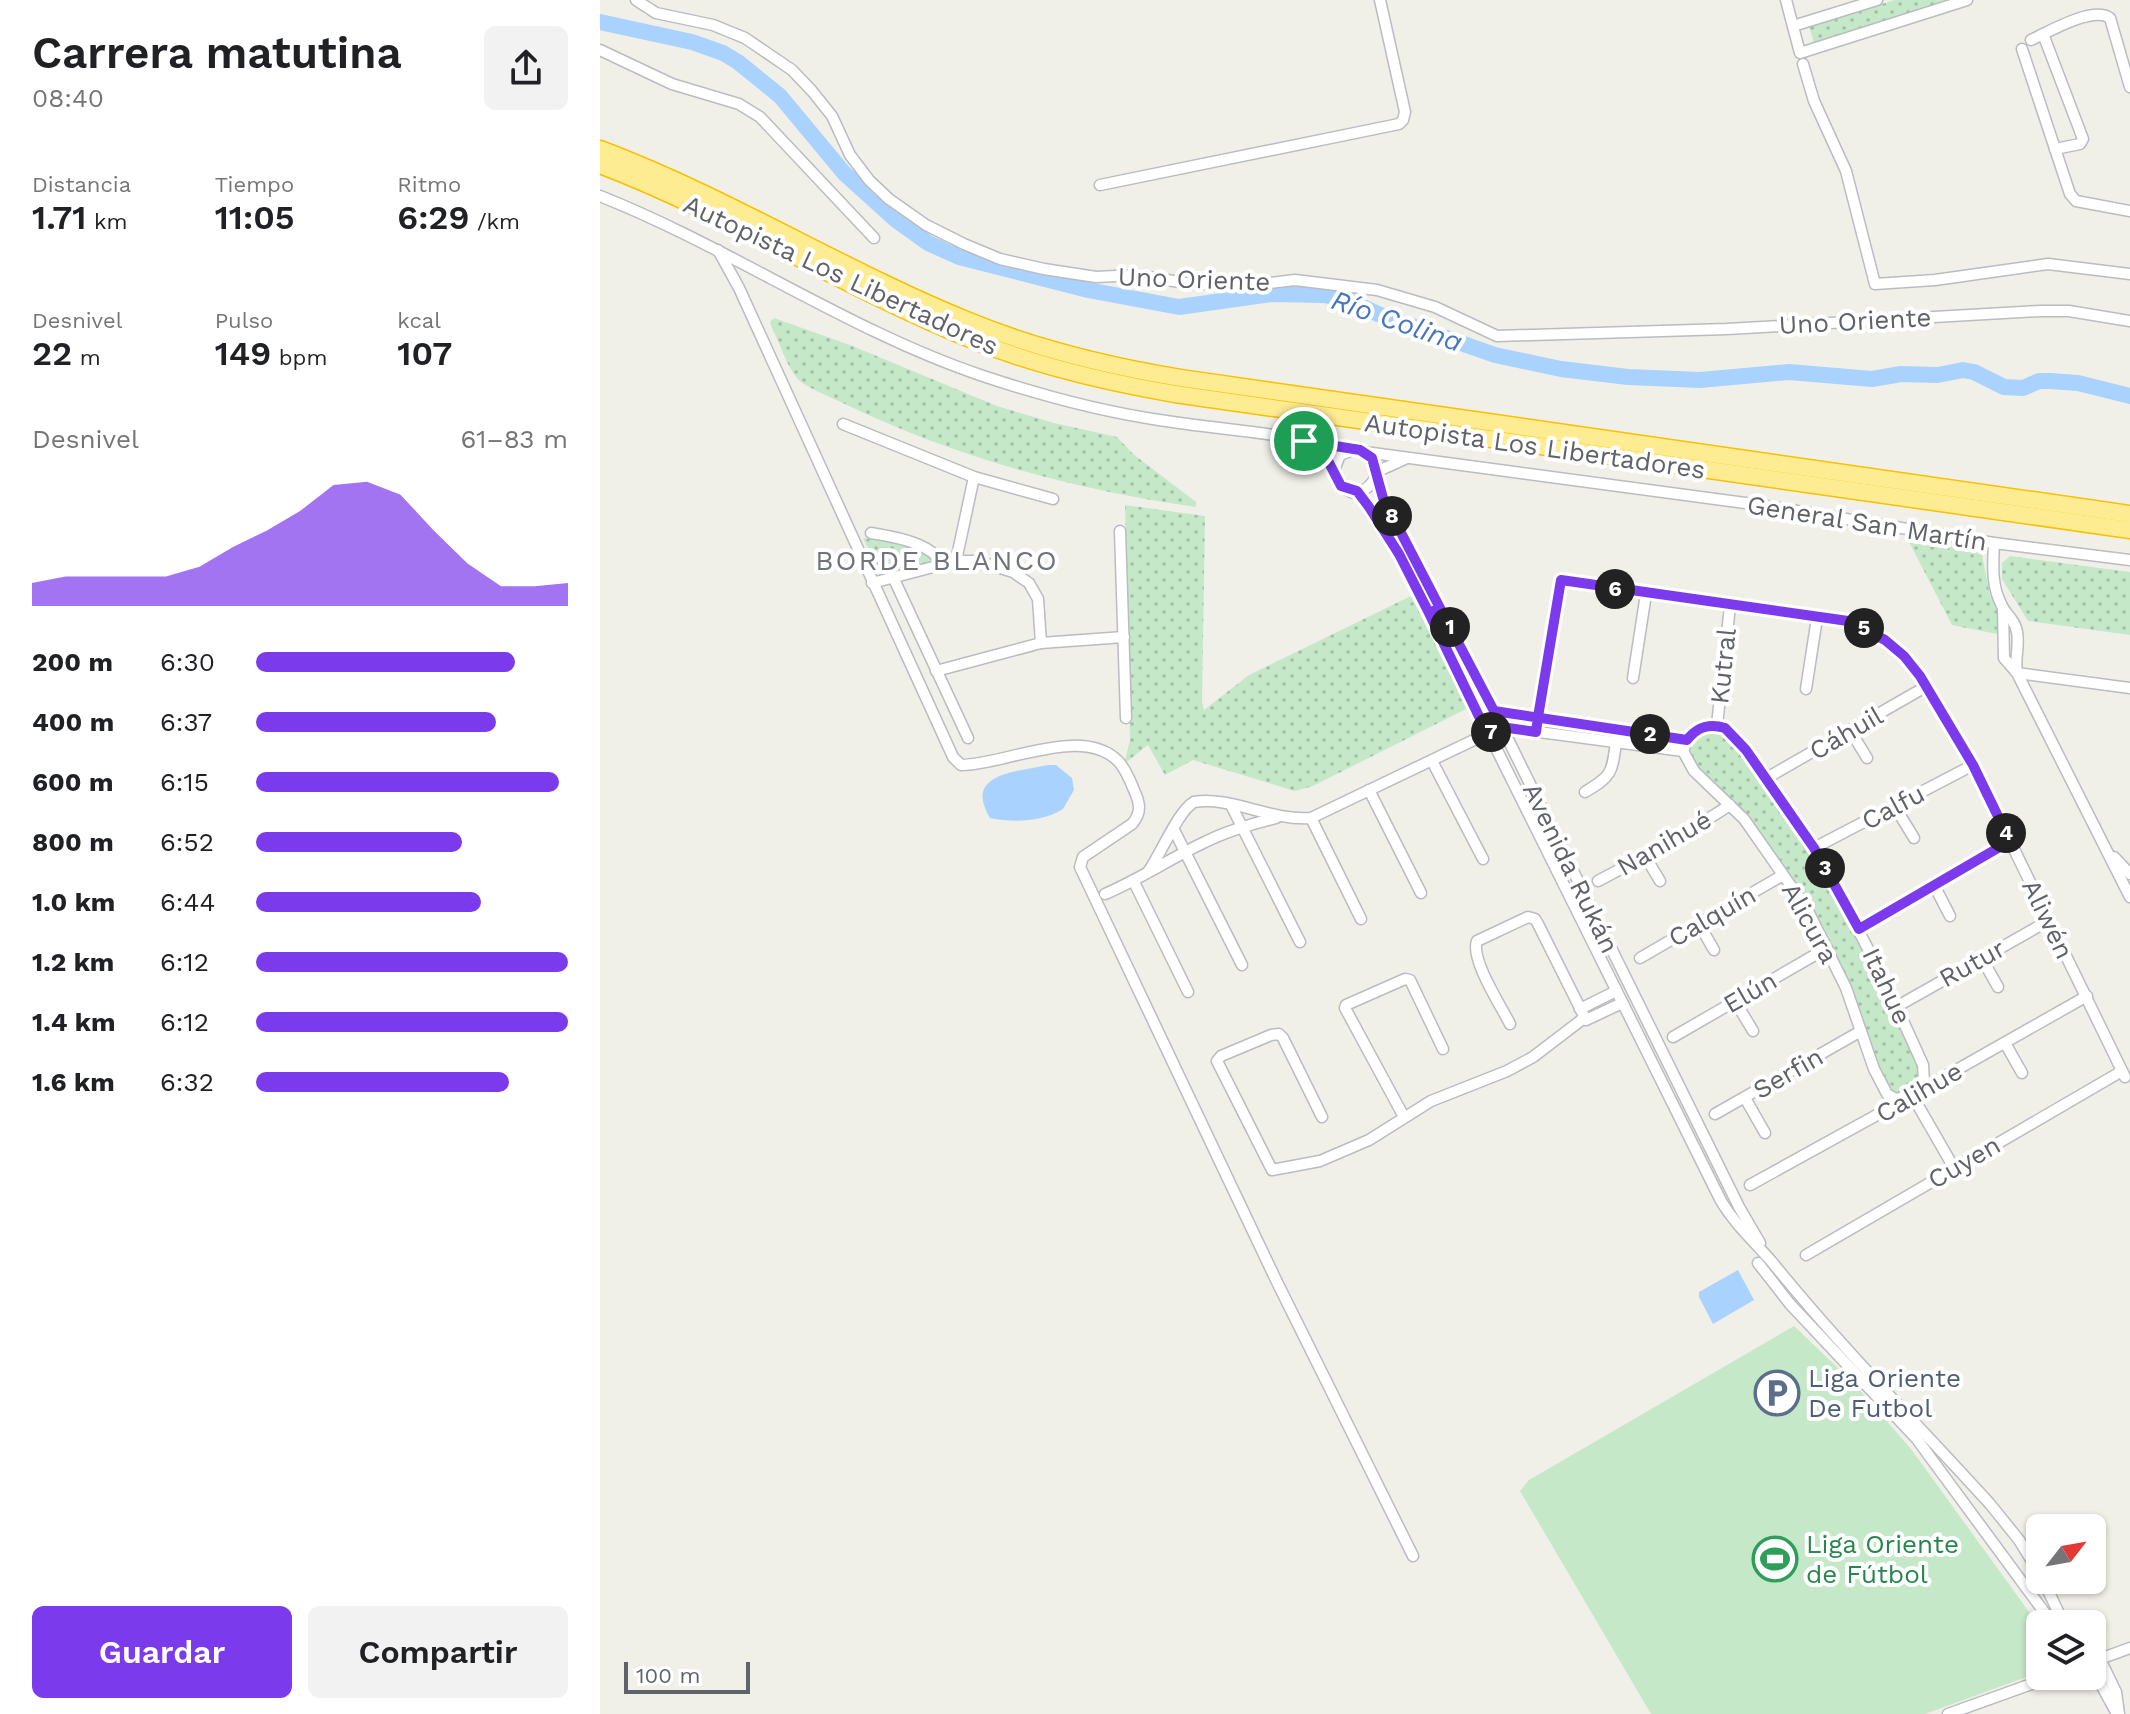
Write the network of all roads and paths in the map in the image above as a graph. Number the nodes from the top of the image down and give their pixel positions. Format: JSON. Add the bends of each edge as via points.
{"nodes":[{"id":1,"x":636,"y":0,"type":"edge"},
{"id":2,"x":1380,"y":0,"type":"edge"},
{"id":3,"x":1786,"y":0,"type":"edge"},
{"id":4,"x":1877,"y":0,"type":"edge"},
{"id":5,"x":1967,"y":0,"type":"edge"},
{"id":6,"x":1793,"y":26,"type":"junction"},
{"id":7,"x":2043,"y":34,"type":"junction"},
{"id":8,"x":2031,"y":40,"type":"dead end"},
{"id":9,"x":2022,"y":49,"type":"dead end"},
{"id":10,"x":600,"y":50,"type":"edge"},
{"id":11,"x":1802,"y":58,"type":"junction"},
{"id":12,"x":2130,"y":87,"type":"edge"},
{"id":13,"x":600,"y":149,"type":"edge"},
{"id":14,"x":2055,"y":149,"type":"junction"},
{"id":15,"x":600,"y":165,"type":"edge"},
{"id":16,"x":1100,"y":185,"type":"dead end"},
{"id":17,"x":600,"y":196,"type":"edge"},
{"id":18,"x":2130,"y":211,"type":"edge"},
{"id":19,"x":874,"y":238,"type":"dead end"},
{"id":20,"x":718,"y":250,"type":"junction"},
{"id":21,"x":752,"y":267,"type":"junction"},
{"id":22,"x":2130,"y":274,"type":"edge"},
{"id":23,"x":739,"y":288,"type":"junction"},
{"id":24,"x":2130,"y":321,"type":"edge"},
{"id":25,"x":843,"y":424,"type":"dead end"},
{"id":26,"x":1304,"y":441,"type":"junction"},
{"id":27,"x":1350,"y":450,"type":"junction"},
{"id":28,"x":1365,"y":452,"type":"junction"},
{"id":29,"x":1414,"y":457,"type":"junction"},
{"id":30,"x":1334,"y":470,"type":"junction"},
{"id":31,"x":1376,"y":474,"type":"junction"},
{"id":32,"x":974,"y":477,"type":"junction"},
{"id":33,"x":1357,"y":491,"type":"junction"},
{"id":34,"x":1053,"y":499,"type":"dead end"},
{"id":35,"x":2130,"y":514,"type":"edge"},
{"id":36,"x":2130,"y":530,"type":"edge"},
{"id":37,"x":1120,"y":531,"type":"dead end"},
{"id":38,"x":871,"y":533,"type":"dead end"},
{"id":39,"x":1994,"y":543,"type":"junction"},
{"id":40,"x":2130,"y":560,"type":"edge"},
{"id":41,"x":956,"y":561,"type":"junction"},
{"id":42,"x":942,"y":564,"type":"junction"},
{"id":43,"x":893,"y":577,"type":"junction"},
{"id":44,"x":872,"y":583,"type":"junction"},
{"id":45,"x":1646,"y":594,"type":"junction"},
{"id":46,"x":1730,"y":606,"type":"junction"},
{"id":47,"x":2003,"y":608,"type":"junction"},
{"id":48,"x":1435,"y":611,"type":"junction"},
{"id":49,"x":1817,"y":618,"type":"junction"},
{"id":50,"x":1124,"y":637,"type":"junction"},
{"id":51,"x":2002,"y":641,"type":"junction"},
{"id":52,"x":1041,"y":643,"type":"junction"},
{"id":53,"x":2019,"y":643,"type":"junction"},
{"id":54,"x":936,"y":671,"type":"junction"},
{"id":55,"x":2017,"y":673,"type":"junction"},
{"id":56,"x":1633,"y":678,"type":"dead end"},
{"id":57,"x":1927,"y":686,"type":"junction"},
{"id":58,"x":2130,"y":688,"type":"edge"},
{"id":59,"x":1806,"y":689,"type":"dead end"},
{"id":60,"x":1494,"y":711,"type":"junction"},
{"id":61,"x":1538,"y":717,"type":"junction"},
{"id":62,"x":1126,"y":718,"type":"dead end"},
{"id":63,"x":1717,"y":725,"type":"junction"},
{"id":64,"x":1501,"y":727,"type":"junction"},
{"id":65,"x":1850,"y":730,"type":"junction"},
{"id":66,"x":1536,"y":732,"type":"junction"},
{"id":67,"x":1487,"y":733,"type":"junction"},
{"id":68,"x":968,"y":738,"type":"dead end"},
{"id":69,"x":1687,"y":740,"type":"junction"},
{"id":70,"x":1616,"y":742,"type":"junction"},
{"id":71,"x":1683,"y":751,"type":"junction"},
{"id":72,"x":1867,"y":758,"type":"dead end"},
{"id":73,"x":1432,"y":761,"type":"junction"},
{"id":74,"x":1973,"y":765,"type":"junction"},
{"id":75,"x":1765,"y":779,"type":"junction"},
{"id":76,"x":1369,"y":790,"type":"junction"},
{"id":77,"x":1585,"y":792,"type":"dead end"},
{"id":78,"x":1231,"y":805,"type":"junction"},
{"id":79,"x":1730,"y":805,"type":"junction"},
{"id":80,"x":1895,"y":807,"type":"junction"},
{"id":81,"x":1278,"y":817,"type":"junction"},
{"id":82,"x":1311,"y":818,"type":"junction"},
{"id":83,"x":1243,"y":826,"type":"junction"},
{"id":84,"x":1174,"y":830,"type":"junction"},
{"id":85,"x":1914,"y":838,"type":"dead end"},
{"id":86,"x":2010,"y":841,"type":"junction"},
{"id":87,"x":1814,"y":848,"type":"junction"},
{"id":88,"x":2107,"y":850,"type":"junction"},
{"id":89,"x":1186,"y":852,"type":"junction"},
{"id":90,"x":1645,"y":856,"type":"junction"},
{"id":91,"x":1483,"y":859,"type":"dead end"},
{"id":92,"x":1148,"y":872,"type":"junction"},
{"id":93,"x":2130,"y":874,"type":"edge"},
{"id":94,"x":1783,"y":875,"type":"junction"},
{"id":95,"x":1598,"y":881,"type":"dead end"},
{"id":96,"x":1660,"y":881,"type":"dead end"},
{"id":97,"x":1134,"y":882,"type":"junction"},
{"id":98,"x":1934,"y":885,"type":"junction"},
{"id":99,"x":1581,"y":888,"type":"junction"},
{"id":100,"x":1421,"y":893,"type":"dead end"},
{"id":101,"x":1105,"y":894,"type":"dead end"},
{"id":102,"x":1568,"y":895,"type":"junction"},
{"id":103,"x":2130,"y":897,"type":"edge"},
{"id":104,"x":1950,"y":916,"type":"dead end"},
{"id":105,"x":1361,"y":919,"type":"dead end"},
{"id":106,"x":2048,"y":921,"type":"junction"},
{"id":107,"x":1699,"y":924,"type":"junction"},
{"id":108,"x":1859,"y":929,"type":"junction"},
{"id":109,"x":1300,"y":942,"type":"dead end"},
{"id":110,"x":1827,"y":948,"type":"junction"},
{"id":111,"x":1714,"y":950,"type":"dead end"},
{"id":112,"x":1981,"y":957,"type":"junction"},
{"id":113,"x":1640,"y":958,"type":"dead end"},
{"id":114,"x":1242,"y":965,"type":"dead end"},
{"id":115,"x":1998,"y":987,"type":"dead end"},
{"id":116,"x":1616,"y":991,"type":"junction"},
{"id":117,"x":1188,"y":992,"type":"dead end"},
{"id":118,"x":2087,"y":996,"type":"junction"},
{"id":119,"x":1735,"y":1001,"type":"junction"},
{"id":120,"x":1622,"y":1003,"type":"junction"},
{"id":121,"x":1896,"y":1007,"type":"junction"},
{"id":122,"x":1583,"y":1016,"type":"junction"},
{"id":123,"x":1510,"y":1024,"type":"dead end"},
{"id":124,"x":1753,"y":1031,"type":"dead end"},
{"id":125,"x":1861,"y":1031,"type":"junction"},
{"id":126,"x":1673,"y":1037,"type":"dead end"},
{"id":127,"x":2005,"y":1043,"type":"junction"},
{"id":128,"x":1661,"y":1048,"type":"junction"},
{"id":129,"x":1443,"y":1049,"type":"dead end"},
{"id":130,"x":1648,"y":1054,"type":"junction"},
{"id":131,"x":2022,"y":1073,"type":"dead end"},
{"id":132,"x":2124,"y":1074,"type":"joint"},
{"id":133,"x":1912,"y":1095,"type":"junction"},
{"id":134,"x":1745,"y":1098,"type":"junction"},
{"id":135,"x":1715,"y":1114,"type":"dead end"},
{"id":136,"x":1322,"y":1117,"type":"dead end"},
{"id":137,"x":1404,"y":1117,"type":"junction"},
{"id":138,"x":1765,"y":1133,"type":"dead end"},
{"id":139,"x":1954,"y":1168,"type":"junction"},
{"id":140,"x":1750,"y":1185,"type":"dead end"},
{"id":141,"x":1806,"y":1255,"type":"dead end"},
{"id":142,"x":1764,"y":1261,"type":"junction"},
{"id":143,"x":2026,"y":1551,"type":"edge"},
{"id":144,"x":1413,"y":1556,"type":"dead end"},
{"id":145,"x":2043,"y":1610,"type":"edge"},
{"id":146,"x":2130,"y":1648,"type":"edge"},
{"id":147,"x":2106,"y":1656,"type":"edge"},
{"id":148,"x":2106,"y":1676,"type":"edge"},
{"id":149,"x":2026,"y":1686,"type":"edge"},
{"id":150,"x":2104,"y":1690,"type":"edge"},
{"id":151,"x":1948,"y":1714,"type":"edge"},
{"id":152,"x":2118,"y":1714,"type":"edge"}],
"edges":[{"from":1,"to":24,"type":"street","name":"Uno Oriente","via":[[656,13],[745,38],[792,70],[812,91],[832,116],[850,155],[889,199],[964,244],[1044,269],[1192,284],[1295,280],[1377,290],[1435,307],[1497,336],[2040,311]]},
{"from":2,"to":16,"type":"street","via":[[1405,112],[1399,124]]},
{"from":3,"to":6,"type":"street"},
{"from":4,"to":6,"type":"street"},
{"from":5,"to":11,"type":"street"},
{"from":6,"to":11,"type":"street"},
{"from":7,"to":8,"type":"street"},
{"from":7,"to":12,"type":"street","via":[[2094,13],[2107,15]]},
{"from":7,"to":14,"type":"street","via":[[2083,139]]},
{"from":9,"to":14,"type":"street"},
{"from":10,"to":19,"type":"street","via":[[760,117]]},
{"from":11,"to":22,"type":"street","via":[[1814,101],[1846,171],[1875,284],[2048,264]]},
{"from":13,"to":35,"type":"highway","name":"Autopista Los Libertadores","via":[[713,197],[942,310],[1025,342],[1099,362]]},
{"from":14,"to":18,"type":"street","via":[[2076,201]]},
{"from":15,"to":36,"type":"highway","name":"Autopista Los Libertadores","via":[[968,338],[1093,378]]},
{"from":17,"to":20,"type":"street"},
{"from":20,"to":21,"type":"street"},
{"from":20,"to":23,"type":"street"},
{"from":21,"to":23,"type":"street"},
{"from":21,"to":26,"type":"street","via":[[890,338],[1008,384],[1143,417]]},
{"from":23,"to":44,"type":"street"},
{"from":25,"to":32,"type":"street"},
{"from":26,"to":27,"type":"street"},
{"from":26,"to":30,"type":"street","via":[[1320,450]]},
{"from":27,"to":28,"type":"street"},
{"from":27,"to":30,"type":"street","via":[[1340,455]]},
{"from":28,"to":29,"type":"street","name":"General San Martín"},
{"from":28,"to":31,"type":"street"},
{"from":29,"to":31,"type":"street","name":"General San Martín"},
{"from":29,"to":39,"type":"street","name":"General San Martín"},
{"from":30,"to":33,"type":"street","via":[[1341,486]]},
{"from":31,"to":33,"type":"street","via":[[1370,485]]},
{"from":31,"to":48,"type":"street","name":"Avenida Rukán"},
{"from":32,"to":34,"type":"street"},
{"from":32,"to":41,"type":"street"},
{"from":33,"to":48,"type":"street","name":"Avenida Rukán"},
{"from":37,"to":50,"type":"street"},
{"from":38,"to":42,"type":"street","via":[[903,539],[938,555]]},
{"from":39,"to":40,"type":"street","name":"General San Martín"},
{"from":39,"to":47,"type":"street","via":[[1993,580]]},
{"from":41,"to":42,"type":"street"},
{"from":41,"to":52,"type":"street","via":[[978,561],[1029,583],[1038,599]]},
{"from":42,"to":43,"type":"street"},
{"from":43,"to":44,"type":"street"},
{"from":43,"to":54,"type":"street"},
{"from":44,"to":144,"type":"street","via":[[961,765],[1029,750],[1094,748],[1126,771],[1139,803],[1138,817],[1083,857],[1080,867]]},
{"from":45,"to":46,"type":"street","name":"Aliwén"},
{"from":45,"to":56,"type":"street"},
{"from":45,"to":61,"type":"street","name":"Aliwén","via":[[1561,580]]},
{"from":46,"to":49,"type":"street","name":"Aliwén"},
{"from":46,"to":63,"type":"street","name":"Kutral"},
{"from":47,"to":51,"type":"street"},
{"from":47,"to":53,"type":"street","via":[[2016,626]]},
{"from":48,"to":60,"type":"street","name":"Avenida Rukán"},
{"from":48,"to":67,"type":"street","name":"Avenida Rukán"},
{"from":49,"to":57,"type":"street","name":"Aliwén","via":[[1848,621],[1876,634],[1904,656]]},
{"from":49,"to":59,"type":"street"},
{"from":50,"to":52,"type":"street"},
{"from":50,"to":62,"type":"street"},
{"from":51,"to":53,"type":"street"},
{"from":51,"to":55,"type":"street","via":[[2004,658]]},
{"from":52,"to":54,"type":"street"},
{"from":53,"to":55,"type":"street"},
{"from":54,"to":68,"type":"street"},
{"from":55,"to":58,"type":"street"},
{"from":55,"to":88,"type":"street"},
{"from":57,"to":65,"type":"street","name":"Cáhuil"},
{"from":57,"to":74,"type":"street","name":"Aliwén"},
{"from":60,"to":61,"type":"street"},
{"from":60,"to":64,"type":"street","name":"Avenida Rukán"},
{"from":61,"to":66,"type":"street"},
{"from":61,"to":69,"type":"street"},
{"from":63,"to":69,"type":"street","via":[[1697,729]]},
{"from":63,"to":75,"type":"street","name":"Itahue","via":[[1734,736]]},
{"from":64,"to":66,"type":"street"},
{"from":64,"to":67,"type":"street"},
{"from":64,"to":99,"type":"street","name":"Avenida Rukán"},
{"from":65,"to":72,"type":"street"},
{"from":65,"to":75,"type":"street","name":"Cáhuil"},
{"from":66,"to":70,"type":"street"},
{"from":67,"to":73,"type":"street"},
{"from":67,"to":102,"type":"street","name":"Avenida Rukán"},
{"from":69,"to":71,"type":"street"},
{"from":70,"to":71,"type":"street"},
{"from":70,"to":77,"type":"street","via":[[1613,771]]},
{"from":71,"to":79,"type":"street","name":"Alicura","via":[[1694,771]]},
{"from":73,"to":76,"type":"street"},
{"from":73,"to":91,"type":"street"},
{"from":74,"to":80,"type":"street","name":"Calfu"},
{"from":74,"to":86,"type":"street","name":"Aliwén"},
{"from":75,"to":87,"type":"street","name":"Itahue"},
{"from":76,"to":82,"type":"street"},
{"from":76,"to":100,"type":"street"},
{"from":78,"to":81,"type":"street"},
{"from":78,"to":83,"type":"street"},
{"from":78,"to":84,"type":"street","via":[[1194,802]]},
{"from":79,"to":90,"type":"street","name":"Nanihué"},
{"from":79,"to":94,"type":"street","name":"Alicura"},
{"from":80,"to":85,"type":"street"},
{"from":80,"to":87,"type":"street","name":"Calfu"},
{"from":81,"to":82,"type":"street"},
{"from":81,"to":83,"type":"street"},
{"from":82,"to":105,"type":"street"},
{"from":83,"to":89,"type":"street"},
{"from":83,"to":109,"type":"street"},
{"from":84,"to":89,"type":"street"},
{"from":84,"to":92,"type":"street"},
{"from":86,"to":98,"type":"street"},
{"from":86,"to":106,"type":"street","name":"Aliwén"},
{"from":87,"to":108,"type":"street","name":"Itahue"},
{"from":88,"to":93,"type":"street"},
{"from":88,"to":103,"type":"street"},
{"from":89,"to":92,"type":"street"},
{"from":89,"to":114,"type":"street"},
{"from":90,"to":95,"type":"street","name":"Nanihué"},
{"from":90,"to":96,"type":"street"},
{"from":92,"to":97,"type":"street"},
{"from":94,"to":107,"type":"street","name":"Calquín"},
{"from":94,"to":110,"type":"street","name":"Alicura"},
{"from":97,"to":101,"type":"street"},
{"from":97,"to":117,"type":"street"},
{"from":98,"to":104,"type":"street"},
{"from":98,"to":108,"type":"street"},
{"from":99,"to":102,"type":"street"},
{"from":99,"to":128,"type":"street","name":"Avenida Rukán"},
{"from":102,"to":116,"type":"street","name":"Avenida Rukán"},
{"from":106,"to":112,"type":"street","name":"Rutur"},
{"from":106,"to":118,"type":"street","name":"Aliwén"},
{"from":107,"to":111,"type":"street"},
{"from":107,"to":113,"type":"street","name":"Calquín"},
{"from":108,"to":121,"type":"street","name":"Itahue"},
{"from":110,"to":119,"type":"street","name":"Elún"},
{"from":110,"to":125,"type":"street","name":"Alicura"},
{"from":112,"to":115,"type":"street"},
{"from":112,"to":121,"type":"street","name":"Rutur"},
{"from":116,"to":120,"type":"street","name":"Avenida Rukán"},
{"from":116,"to":122,"type":"street"},
{"from":118,"to":127,"type":"street","name":"Calihue"},
{"from":118,"to":132,"type":"street","name":"Aliwén"},
{"from":119,"to":124,"type":"street"},
{"from":119,"to":126,"type":"street","name":"Elún"},
{"from":120,"to":122,"type":"street"},
{"from":120,"to":130,"type":"street","name":"Avenida Rukán"},
{"from":121,"to":133,"type":"street","name":"Itahue","via":[[1925,1073]]},
{"from":122,"to":123,"type":"street","via":[[1538,924],[1528,917],[1475,946]]},
{"from":122,"to":137,"type":"street","via":[[1520,1064]]},
{"from":125,"to":133,"type":"street","name":"Alicura","via":[[1887,1094],[1896,1099]]},
{"from":125,"to":134,"type":"street","name":"Serfin"},
{"from":127,"to":131,"type":"street"},
{"from":127,"to":133,"type":"street","name":"Calihue"},
{"from":128,"to":130,"type":"street"},
{"from":128,"to":142,"type":"street","name":"Avenida Rukán"},
{"from":129,"to":137,"type":"street","via":[[1410,980],[1346,1005]]},
{"from":130,"to":142,"type":"street","name":"Avenida Rukán","via":[[1721,1201]]},
{"from":132,"to":139,"type":"street","name":"Cuyen"},
{"from":133,"to":139,"type":"street"},
{"from":133,"to":140,"type":"street","name":"Calihue"},
{"from":134,"to":135,"type":"street","name":"Serfin"},
{"from":134,"to":138,"type":"street"},
{"from":136,"to":137,"type":"street","via":[[1279,1034],[1217,1061],[1272,1170],[1343,1152]]},
{"from":139,"to":141,"type":"street","name":"Cuyen"},
{"from":142,"to":143,"type":"street","name":"Avenida Rukán","via":[[1990,1504]]},
{"from":142,"to":145,"type":"street","via":[[1790,1304],[1916,1438]]},
{"from":146,"to":147,"type":"street"},
{"from":148,"to":152,"type":"street","via":[[2116,1692]]},
{"from":149,"to":151,"type":"street"},
{"from":150,"to":152,"type":"street"}]}
